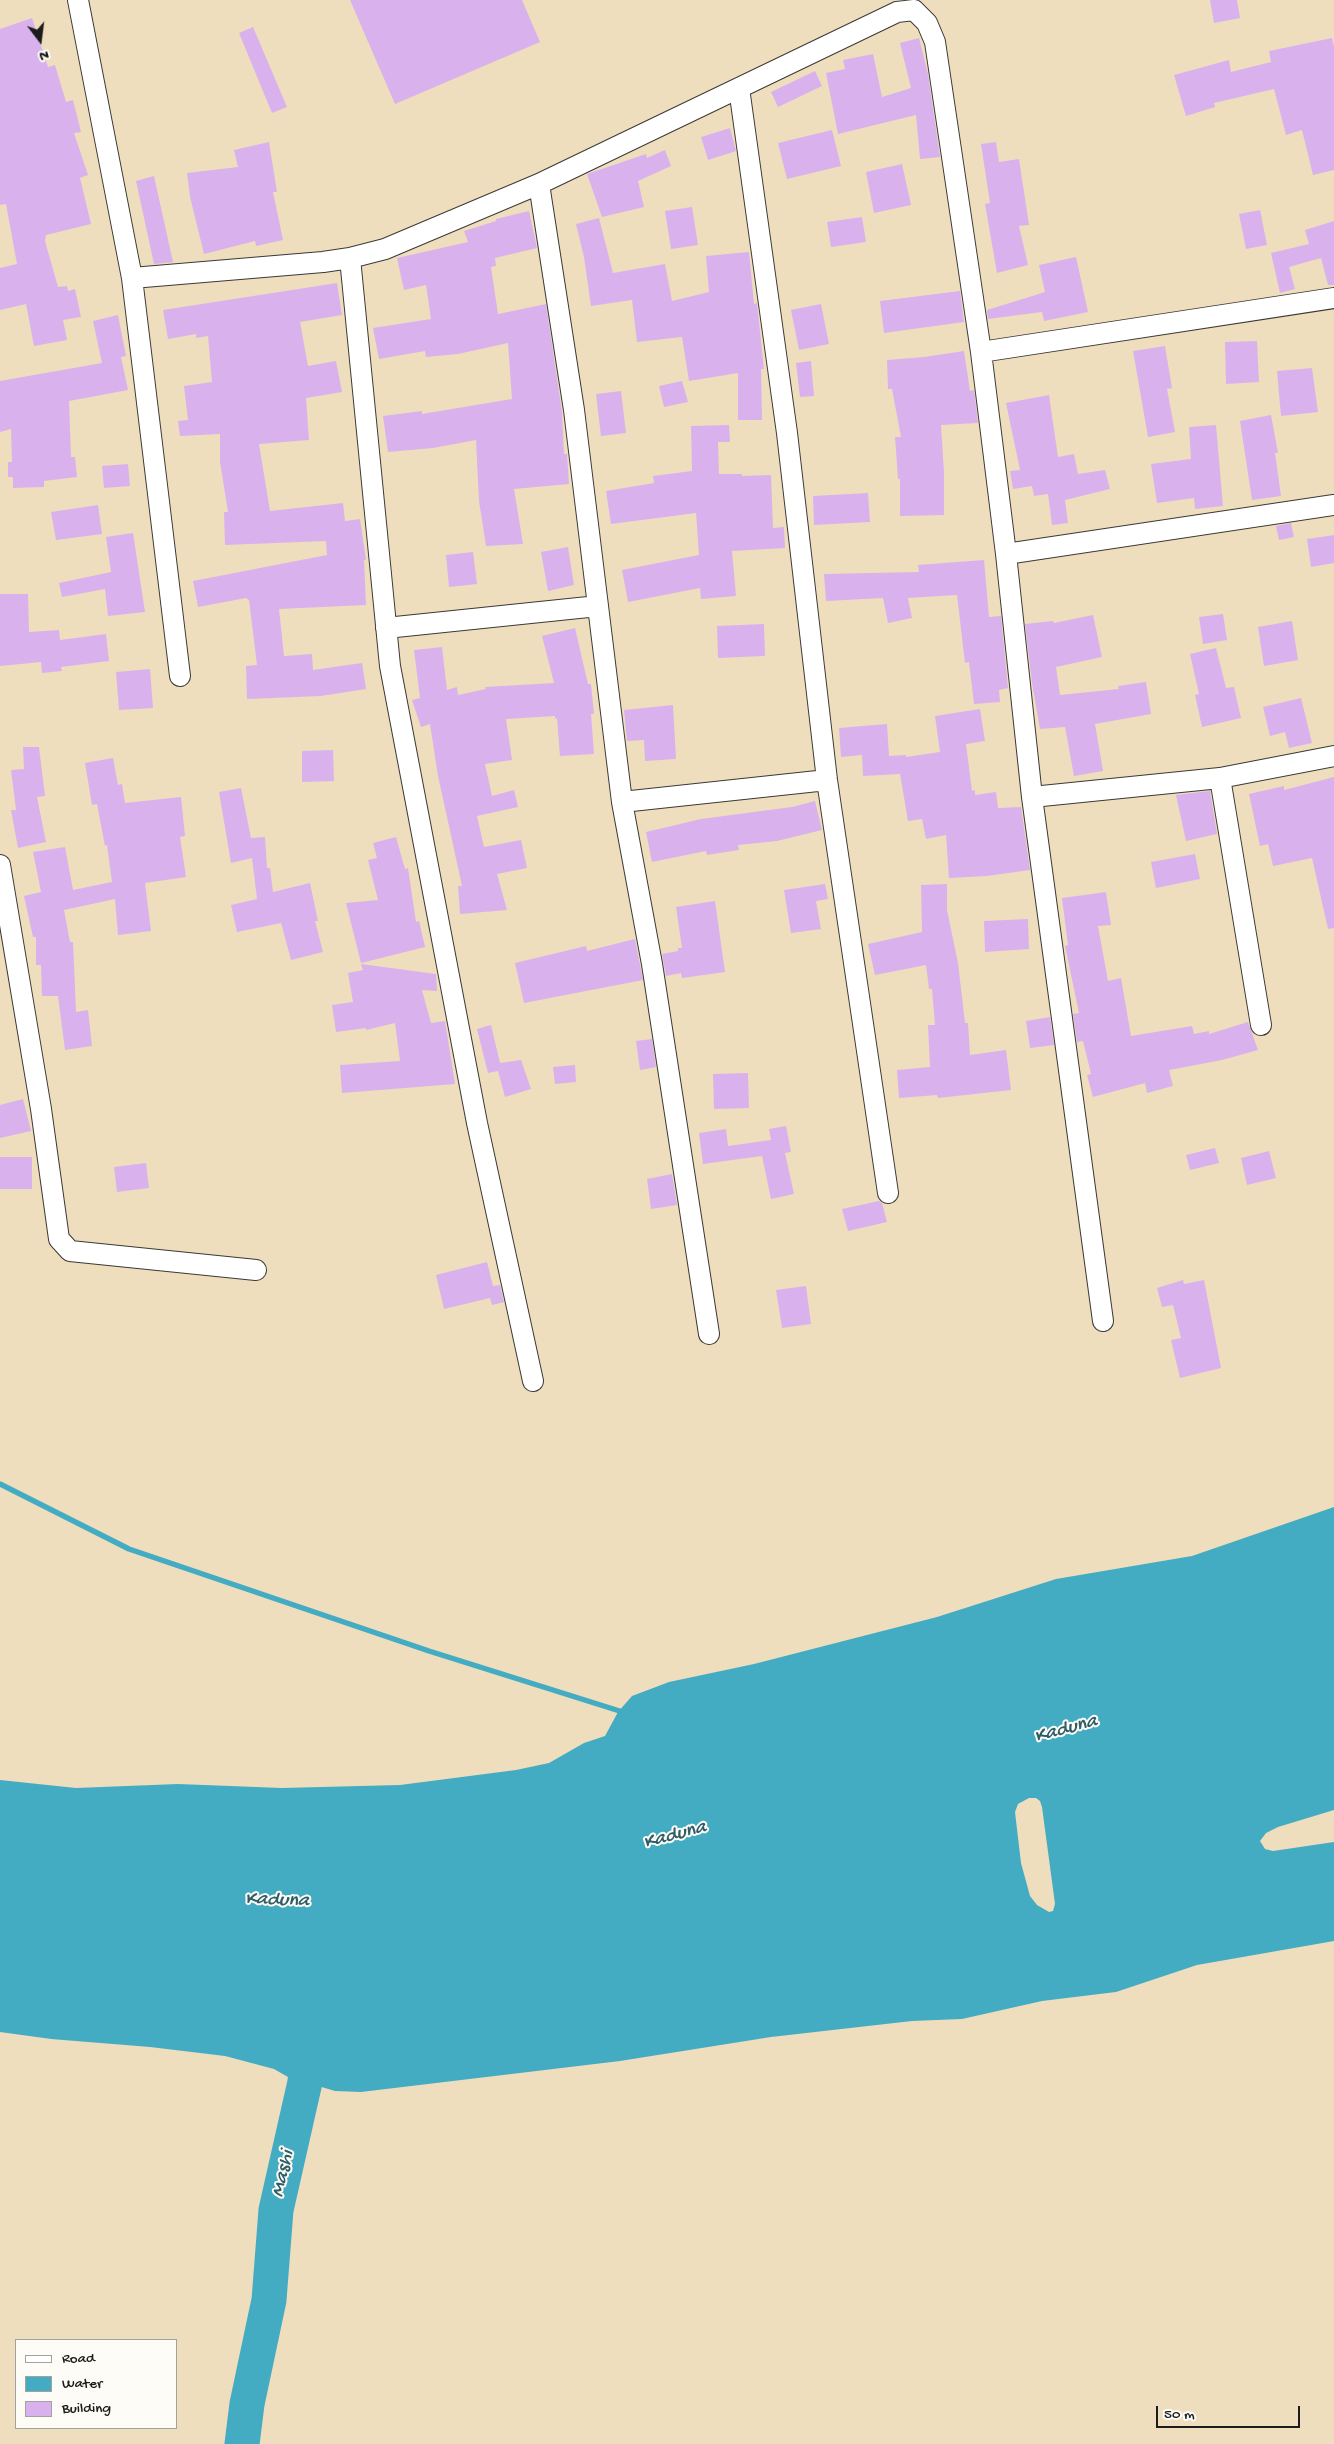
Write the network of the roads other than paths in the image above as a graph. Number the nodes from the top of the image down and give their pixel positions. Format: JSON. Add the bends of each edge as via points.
{"nodes":[{"id":1,"x":78,"y":0,"type":"edge"},
{"id":2,"x":895,"y":6,"type":"edge"},
{"id":3,"x":739,"y":88,"type":"junction"},
{"id":4,"x":539,"y":184,"type":"junction"},
{"id":5,"x":350,"y":258,"type":"junction"},
{"id":6,"x":132,"y":278,"type":"junction"},
{"id":7,"x":1334,"y":298,"type":"edge"},
{"id":8,"x":981,"y":352,"type":"junction"},
{"id":9,"x":1334,"y":505,"type":"edge"},
{"id":10,"x":1006,"y":554,"type":"junction"},
{"id":11,"x":598,"y":606,"type":"junction"},
{"id":12,"x":386,"y":628,"type":"junction"},
{"id":13,"x":180,"y":676,"type":"dead end"},
{"id":14,"x":1334,"y":756,"type":"edge"},
{"id":15,"x":1220,"y":778,"type":"junction"},
{"id":16,"x":827,"y":780,"type":"junction"},
{"id":17,"x":1032,"y":797,"type":"junction"},
{"id":18,"x":622,"y":802,"type":"junction"},
{"id":19,"x":0,"y":865,"type":"edge"},
{"id":20,"x":1261,"y":1025,"type":"dead end"},
{"id":21,"x":888,"y":1193,"type":"dead end"},
{"id":22,"x":256,"y":1270,"type":"dead end"},
{"id":23,"x":1103,"y":1321,"type":"dead end"},
{"id":24,"x":709,"y":1334,"type":"dead end"},
{"id":25,"x":533,"y":1381,"type":"dead end"}],
"edges":[{"from":1,"to":6,"type":"street"},
{"from":2,"to":3,"type":"street"},
{"from":2,"to":8,"type":"street","via":[[914,10],[927,23],[935,42]]},
{"from":3,"to":4,"type":"street"},
{"from":3,"to":16,"type":"street","via":[[787,433]]},
{"from":4,"to":5,"type":"street","via":[[385,248]]},
{"from":4,"to":11,"type":"street","via":[[574,410]]},
{"from":5,"to":6,"type":"street"},
{"from":5,"to":12,"type":"street"},
{"from":6,"to":13,"type":"street"},
{"from":7,"to":8,"type":"street"},
{"from":8,"to":10,"type":"street"},
{"from":9,"to":10,"type":"street"},
{"from":10,"to":17,"type":"street"},
{"from":11,"to":12,"type":"street"},
{"from":11,"to":18,"type":"street"},
{"from":12,"to":25,"type":"street","via":[[390,666],[477,1123]]},
{"from":14,"to":15,"type":"street"},
{"from":15,"to":17,"type":"street"},
{"from":15,"to":20,"type":"street"},
{"from":16,"to":18,"type":"street"},
{"from":16,"to":21,"type":"street"},
{"from":17,"to":23,"type":"street"},
{"from":18,"to":24,"type":"street","via":[[652,964]]},
{"from":19,"to":22,"type":"street","via":[[59,1239],[70,1251]]}]}
